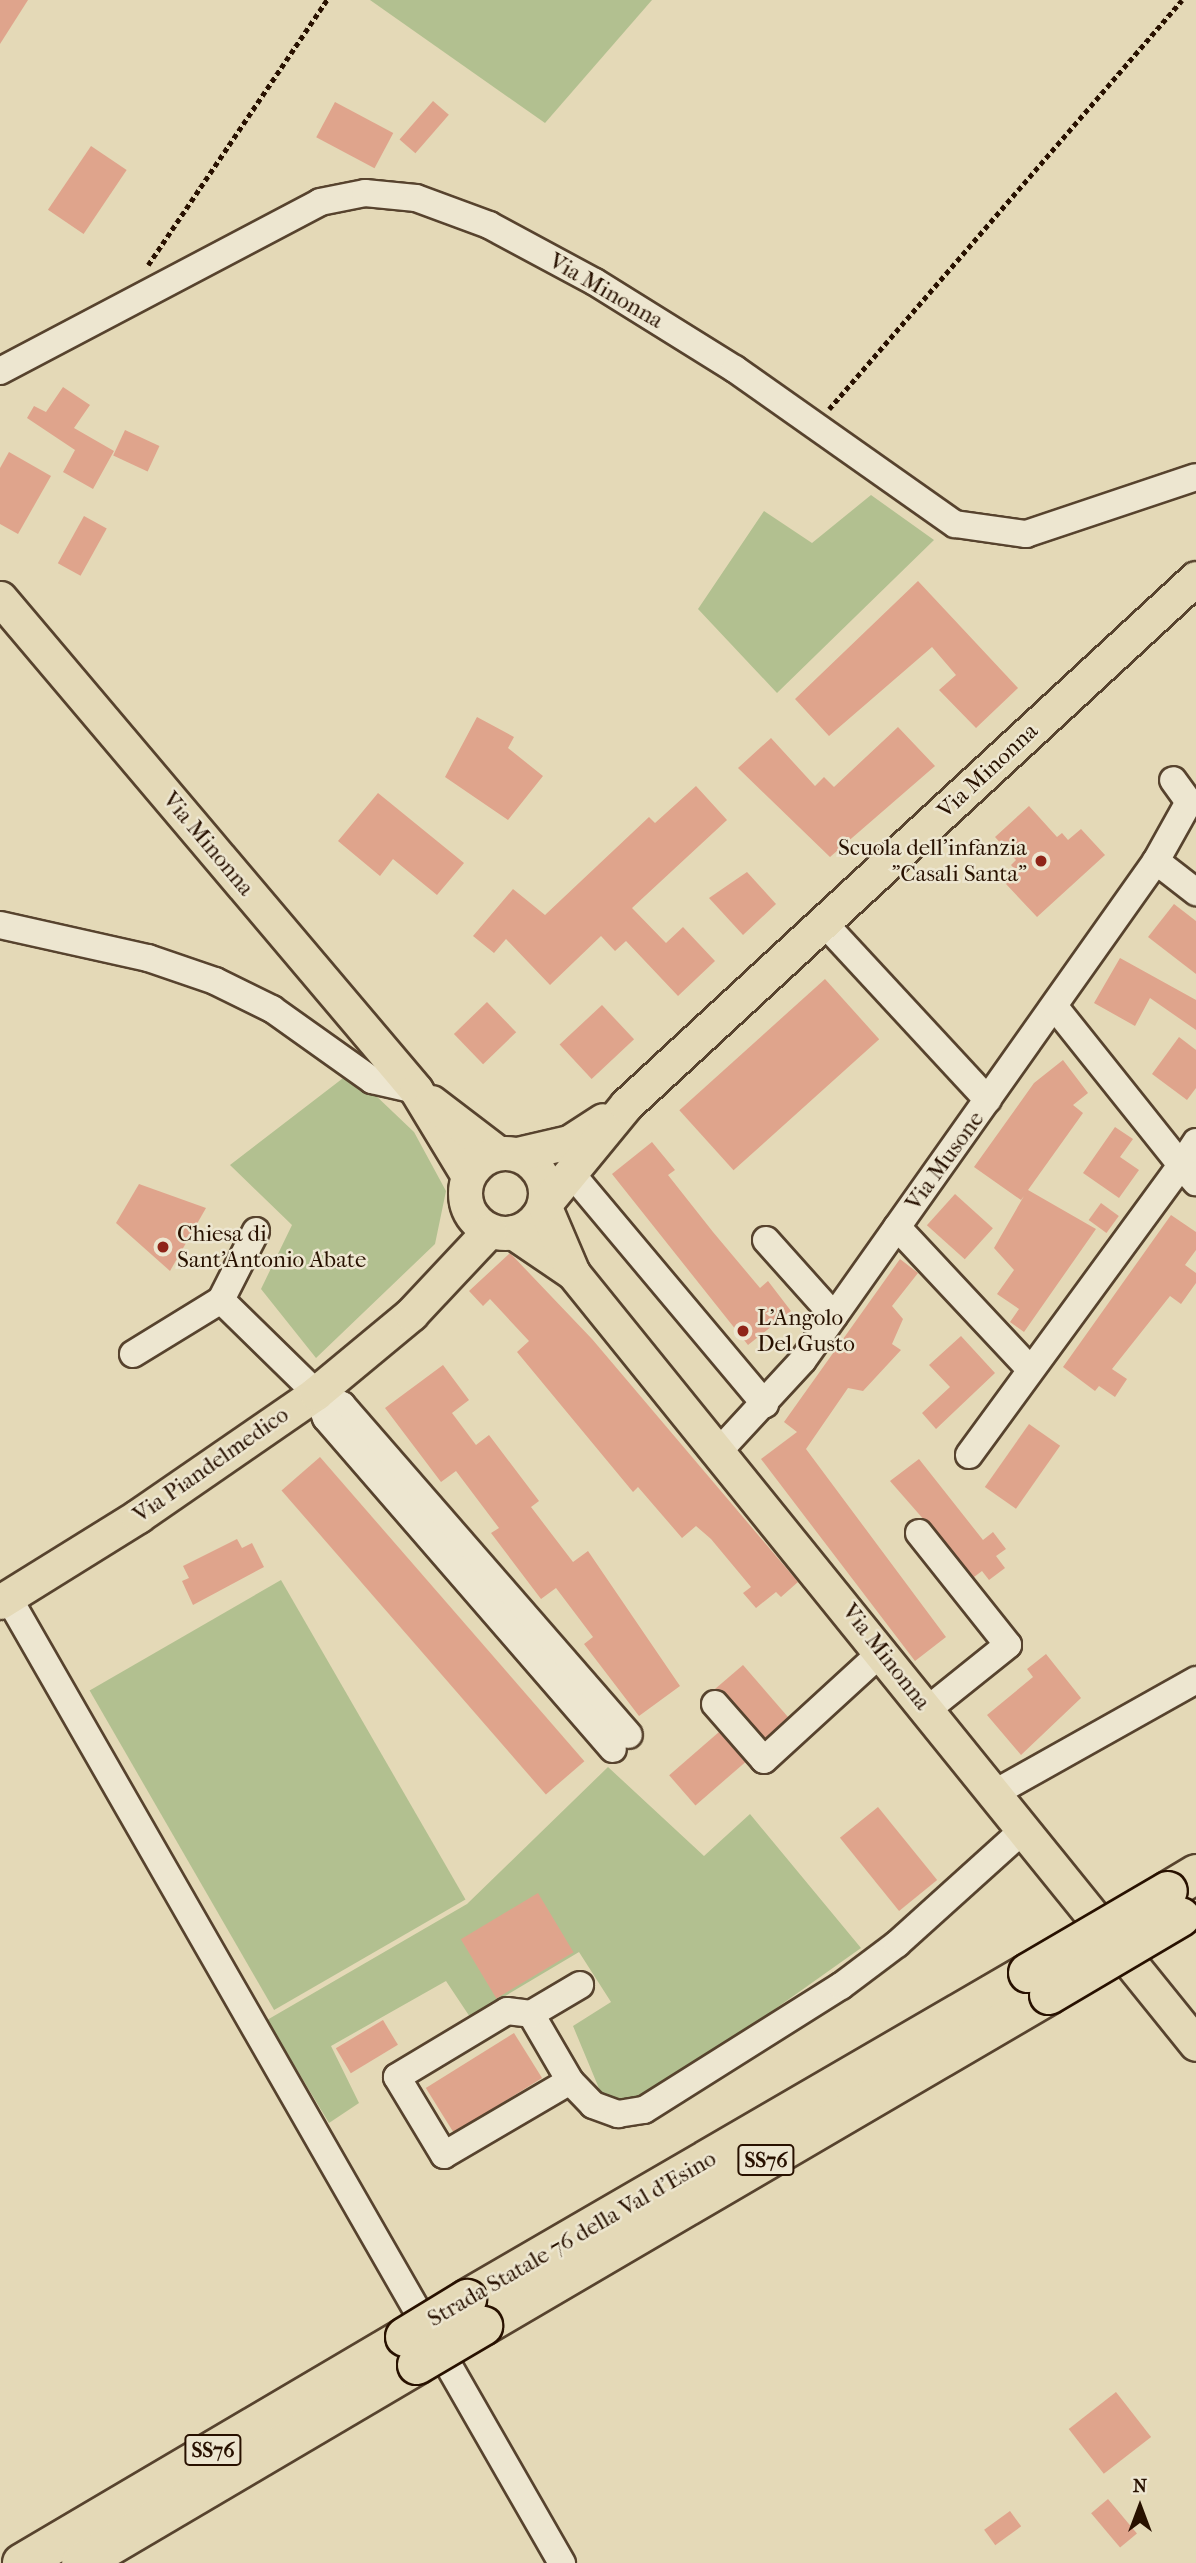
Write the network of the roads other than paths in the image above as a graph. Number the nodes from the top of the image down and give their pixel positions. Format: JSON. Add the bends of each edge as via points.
{"nodes":[{"id":1,"x":0,"y":371,"type":"edge"},
{"id":2,"x":1196,"y":477,"type":"edge"},
{"id":3,"x":1196,"y":578,"type":"edge"},
{"id":4,"x":0,"y":598,"type":"edge"},
{"id":5,"x":1173,"y":780,"type":"dead end"},
{"id":6,"x":1156,"y":861,"type":"junction"},
{"id":7,"x":1196,"y":892,"type":"edge"},
{"id":8,"x":824,"y":923,"type":"junction"},
{"id":9,"x":0,"y":926,"type":"edge"},
{"id":10,"x":1054,"y":1006,"type":"junction"},
{"id":11,"x":416,"y":1090,"type":"junction"},
{"id":12,"x":988,"y":1100,"type":"junction"},
{"id":13,"x":626,"y":1105,"type":"junction"},
{"id":14,"x":1196,"y":1142,"type":"edge"},
{"id":15,"x":508,"y":1154,"type":"junction"},
{"id":16,"x":571,"y":1173,"type":"junction"},
{"id":17,"x":1188,"y":1173,"type":"edge"},
{"id":18,"x":468,"y":1191,"type":"junction"},
{"id":19,"x":544,"y":1205,"type":"junction"},
{"id":20,"x":897,"y":1227,"type":"junction"},
{"id":21,"x":256,"y":1231,"type":"dead end"},
{"id":22,"x":501,"y":1231,"type":"junction"},
{"id":23,"x":766,"y":1240,"type":"dead end"},
{"id":24,"x":573,"y":1273,"type":"junction"},
{"id":25,"x":221,"y":1300,"type":"junction"},
{"id":26,"x":411,"y":1314,"type":"junction"},
{"id":27,"x":834,"y":1316,"type":"junction"},
{"id":28,"x":133,"y":1354,"type":"dead end"},
{"id":29,"x":1030,"y":1369,"type":"junction"},
{"id":30,"x":316,"y":1393,"type":"junction"},
{"id":31,"x":765,"y":1404,"type":"junction"},
{"id":32,"x":720,"y":1450,"type":"junction"},
{"id":33,"x":969,"y":1455,"type":"dead end"},
{"id":34,"x":919,"y":1533,"type":"dead end"},
{"id":35,"x":4,"y":1599,"type":"edge"},
{"id":36,"x":882,"y":1652,"type":"junction"},
{"id":37,"x":1196,"y":1680,"type":"edge"},
{"id":38,"x":715,"y":1704,"type":"dead end"},
{"id":39,"x":927,"y":1710,"type":"junction"},
{"id":40,"x":621,"y":1742,"type":"dead end"},
{"id":41,"x":993,"y":1794,"type":"junction"},
{"id":42,"x":1022,"y":1831,"type":"junction"},
{"id":43,"x":1185,"y":1897,"type":"edge"},
{"id":44,"x":580,"y":1985,"type":"dead end"},
{"id":45,"x":531,"y":2014,"type":"junction"},
{"id":46,"x":1196,"y":2044,"type":"edge"},
{"id":47,"x":570,"y":2081,"type":"junction"},
{"id":48,"x":411,"y":2351,"type":"junction"},
{"id":49,"x":22,"y":2563,"type":"edge"},
{"id":50,"x":81,"y":2563,"type":"edge"},
{"id":51,"x":562,"y":2563,"type":"edge"}],
"edges":[{"from":1,"to":2,"type":"street","name":"Via Minonna","via":[[320,202],[365,194],[416,198],[489,225],[595,282],[815,425],[956,524],[982,532],[1027,534]]},
{"from":3,"to":8,"type":"main road","name":"Via Minonna"},
{"from":4,"to":11,"type":"main road","name":"Via Minonna"},
{"from":5,"to":6,"type":"street","name":"Via Musone","via":[[1189,802]]},
{"from":6,"to":7,"type":"street"},
{"from":6,"to":10,"type":"street","name":"Via Musone"},
{"from":8,"to":12,"type":"street"},
{"from":8,"to":13,"type":"main road","name":"Via Minonna"},
{"from":9,"to":11,"type":"street","via":[[148,958],[215,981],[272,1009],[372,1080]]},
{"from":10,"to":12,"type":"street","name":"Via Musone"},
{"from":10,"to":17,"type":"street"},
{"from":11,"to":15,"type":"main road","name":"Via Minonna"},
{"from":11,"to":18,"type":"main road","name":"Via Minonna"},
{"from":12,"to":20,"type":"street","name":"Via Musone"},
{"from":13,"to":15,"type":"main road","name":"Via Minonna","via":[[569,1142]]},
{"from":13,"to":16,"type":"main road","name":"Via Minonna"},
{"from":14,"to":17,"type":"street"},
{"from":15,"to":18,"type":"main road","name":"Via Minonna"},
{"from":15,"to":19,"type":"main road","name":"Via Minonna","via":[[541,1174]]},
{"from":16,"to":19,"type":"main road","name":"Via Minonna"},
{"from":16,"to":31,"type":"street"},
{"from":17,"to":29,"type":"street"},
{"from":18,"to":22,"type":"main road","name":"Via Minonna"},
{"from":18,"to":26,"type":"main road","name":"Via Piandelmedico"},
{"from":19,"to":22,"type":"main road","name":"Via Minonna","via":[[532,1223]]},
{"from":19,"to":24,"type":"main road","name":"Via Minonna"},
{"from":20,"to":27,"type":"street","name":"Via Musone"},
{"from":20,"to":29,"type":"street"},
{"from":21,"to":25,"type":"street"},
{"from":22,"to":24,"type":"main road","name":"Via Minonna"},
{"from":22,"to":26,"type":"main road","name":"Via Piandelmedico"},
{"from":23,"to":27,"type":"street"},
{"from":24,"to":32,"type":"main road","name":"Via Minonna"},
{"from":25,"to":28,"type":"street"},
{"from":25,"to":30,"type":"street"},
{"from":26,"to":30,"type":"main road","name":"Via Piandelmedico"},
{"from":27,"to":31,"type":"street","name":"Via Musone"},
{"from":29,"to":33,"type":"street"},
{"from":30,"to":35,"type":"main road","name":"Via Piandelmedico"},
{"from":30,"to":40,"type":"street","via":[[326,1418]]},
{"from":31,"to":32,"type":"street","name":"Via Musone"},
{"from":32,"to":36,"type":"main road","name":"Via Minonna"},
{"from":34,"to":39,"type":"street","via":[[1008,1645]]},
{"from":35,"to":51,"type":"street"},
{"from":36,"to":38,"type":"street","via":[[764,1760]]},
{"from":36,"to":39,"type":"main road","name":"Via Minonna"},
{"from":37,"to":41,"type":"street"},
{"from":39,"to":41,"type":"main road","name":"Via Minonna"},
{"from":41,"to":42,"type":"main road","name":"Via Minonna"},
{"from":42,"to":46,"type":"main road","name":"Via Minonna"},
{"from":42,"to":47,"type":"street","via":[[850,1979],[644,2110],[618,2114],[593,2105]]},
{"from":43,"to":48,"type":"highway","name":"Strada Statale 76 della Val d'Esino","number":"SS76","bridge":true},
{"from":44,"to":45,"type":"street"},
{"from":45,"to":47,"type":"street"},
{"from":45,"to":47,"type":"street","via":[[507,2011],[397,2077],[444,2155]]},
{"from":48,"to":49,"type":"highway","name":"Strada Statale 76 della Val d'Esino","number":"SS76"},
{"from":48,"to":50,"type":"highway","name":"Strada Statale 76 della Val d'Esino","number":"SS76"}]}
